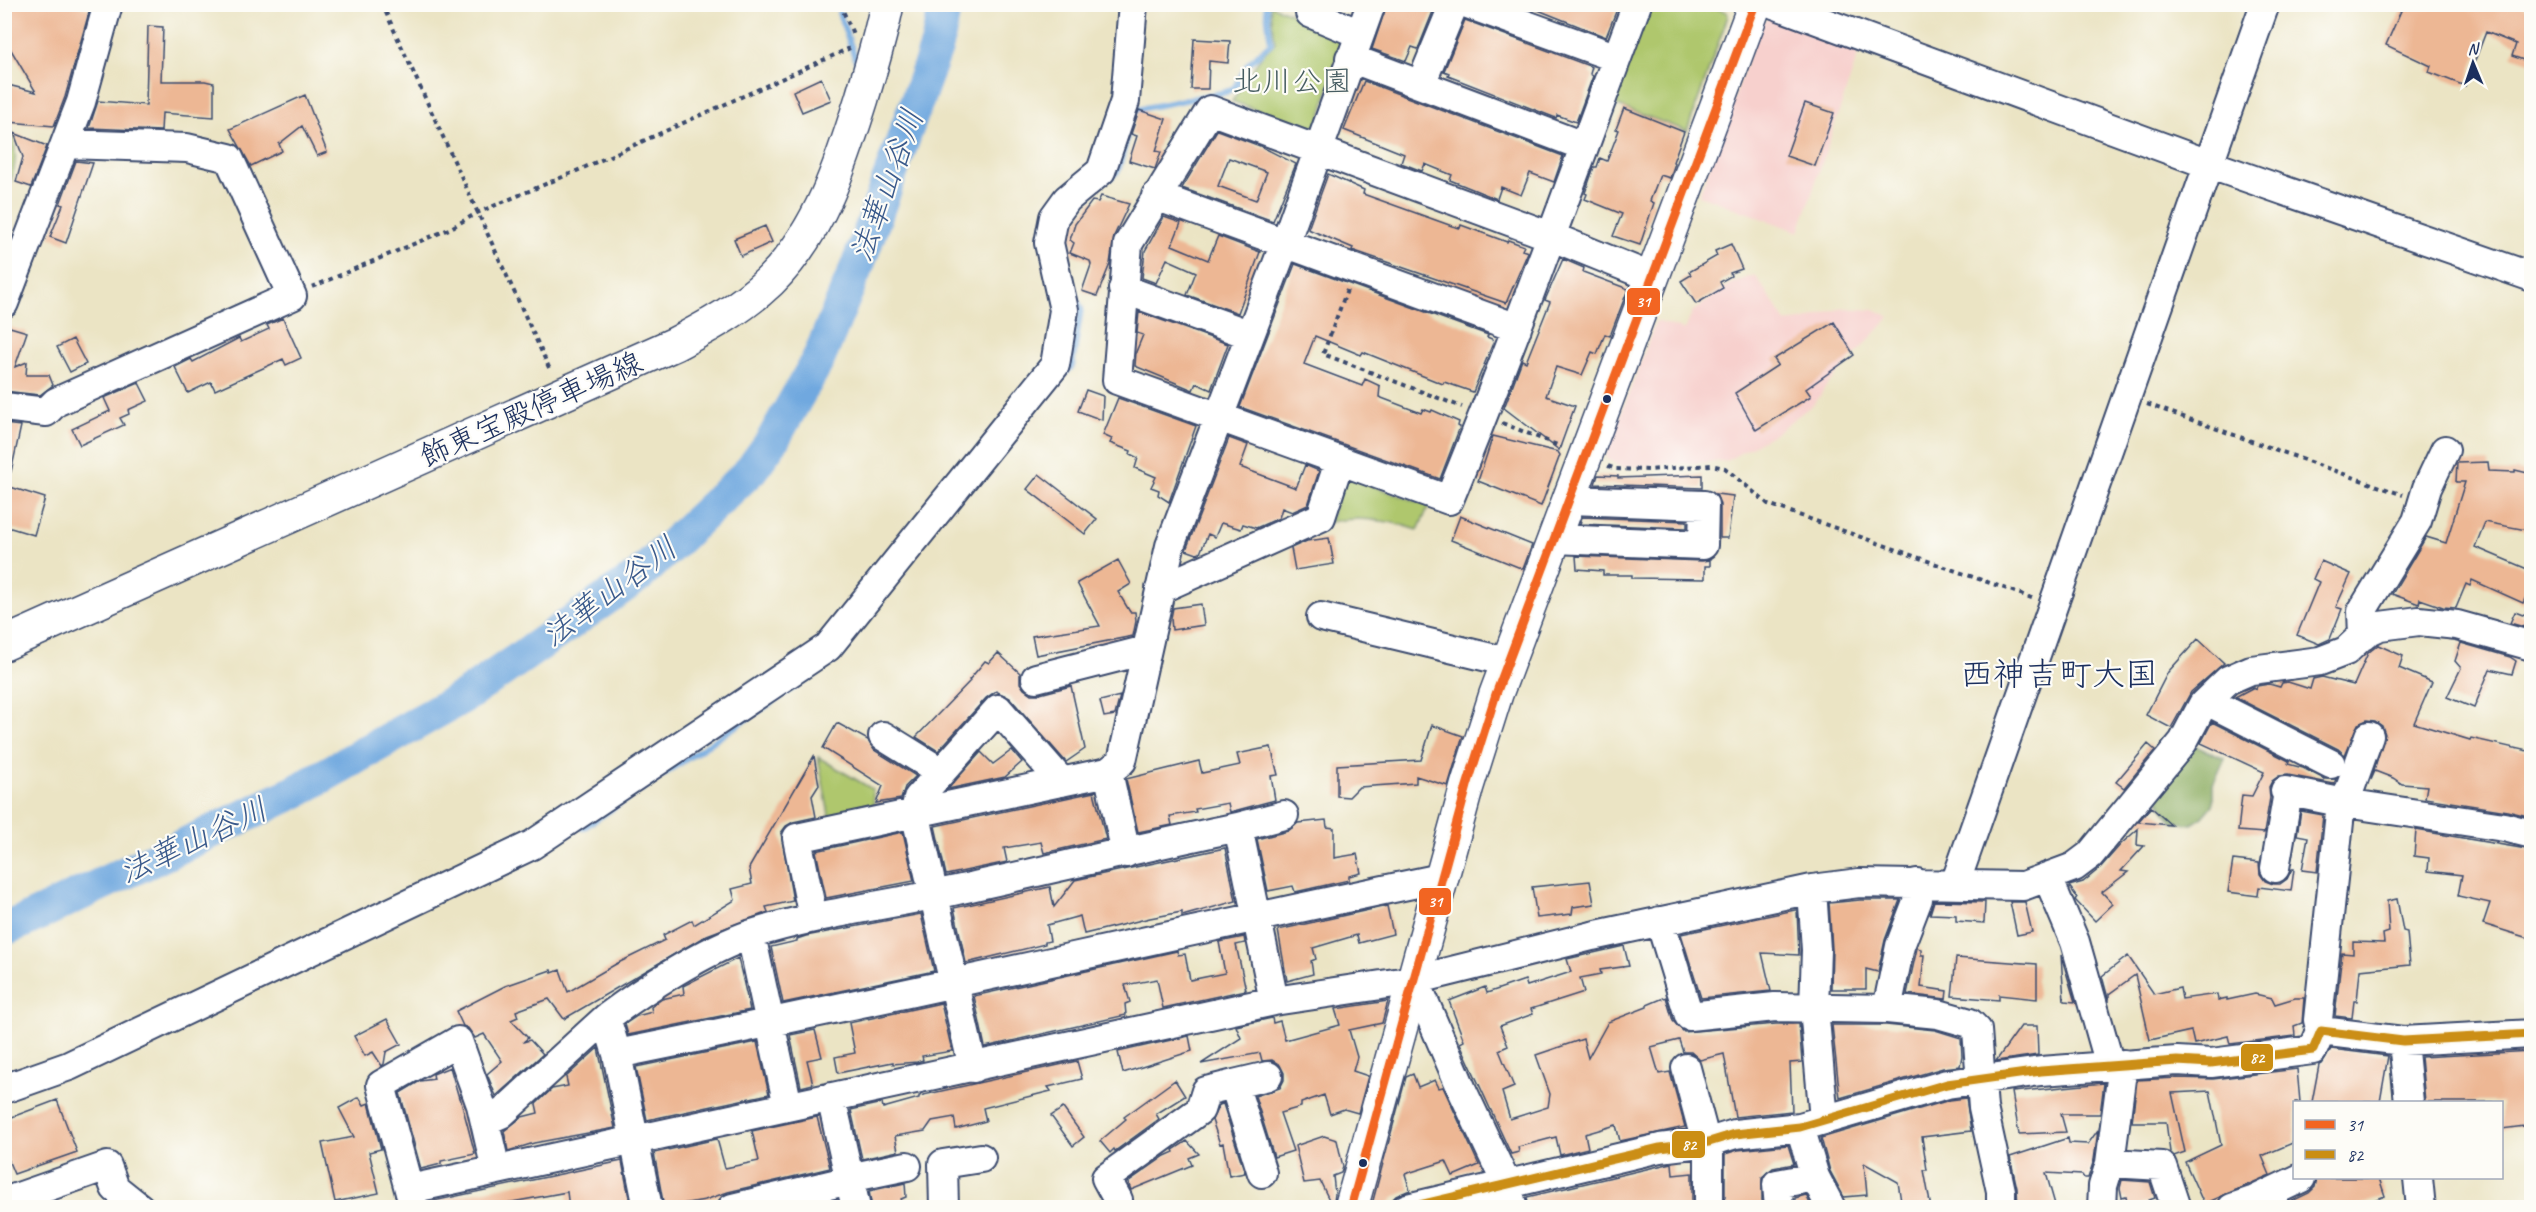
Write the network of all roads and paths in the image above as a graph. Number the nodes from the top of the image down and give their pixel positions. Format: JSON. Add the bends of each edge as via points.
{"nodes":[{"id":1,"x":108,"y":4,"type":"edge"},
{"id":2,"x":382,"y":4,"type":"edge"},
{"id":3,"x":840,"y":4,"type":"edge"},
{"id":4,"x":887,"y":4,"type":"edge"},
{"id":5,"x":1133,"y":4,"type":"edge"},
{"id":6,"x":1313,"y":4,"type":"edge"},
{"id":7,"x":1371,"y":4,"type":"edge"},
{"id":8,"x":1454,"y":4,"type":"edge"},
{"id":9,"x":1468,"y":4,"type":"edge"},
{"id":10,"x":1637,"y":4,"type":"edge"},
{"id":11,"x":2265,"y":4,"type":"edge"},
{"id":12,"x":1757,"y":5,"type":"edge"},
{"id":13,"x":1355,"y":46,"type":"junction"},
{"id":14,"x":865,"y":49,"type":"junction"},
{"id":15,"x":1617,"y":58,"type":"junction"},
{"id":16,"x":1421,"y":84,"type":"junction"},
{"id":17,"x":66,"y":144,"type":"junction"},
{"id":18,"x":1583,"y":146,"type":"junction"},
{"id":19,"x":1317,"y":149,"type":"junction"},
{"id":20,"x":2208,"y":164,"type":"junction"},
{"id":21,"x":1156,"y":196,"type":"junction"},
{"id":22,"x":477,"y":213,"type":"junction"},
{"id":23,"x":1550,"y":236,"type":"junction"},
{"id":24,"x":1285,"y":243,"type":"junction"},
{"id":25,"x":1354,"y":269,"type":"junction"},
{"id":26,"x":1651,"y":277,"type":"junction"},
{"id":27,"x":2532,"y":277,"type":"edge"},
{"id":28,"x":1123,"y":289,"type":"junction"},
{"id":29,"x":292,"y":296,"type":"junction"},
{"id":30,"x":4,"y":303,"type":"edge"},
{"id":31,"x":1517,"y":328,"type":"junction"},
{"id":32,"x":1248,"y":334,"type":"junction"},
{"id":33,"x":561,"y":395,"type":"junction"},
{"id":34,"x":2126,"y":397,"type":"junction"},
{"id":35,"x":4,"y":407,"type":"edge"},
{"id":36,"x":1484,"y":416,"type":"junction"},
{"id":37,"x":1217,"y":417,"type":"junction"},
{"id":38,"x":2445,"y":450,"type":"dead end"},
{"id":39,"x":1586,"y":457,"type":"junction"},
{"id":40,"x":1339,"y":462,"type":"junction"},
{"id":41,"x":1570,"y":500,"type":"junction"},
{"id":42,"x":2423,"y":502,"type":"junction"},
{"id":43,"x":1554,"y":539,"type":"junction"},
{"id":44,"x":1160,"y":589,"type":"junction"},
{"id":45,"x":2053,"y":605,"type":"junction"},
{"id":46,"x":1322,"y":617,"type":"dead end"},
{"id":47,"x":2363,"y":636,"type":"junction"},
{"id":48,"x":4,"y":644,"type":"edge"},
{"id":49,"x":2532,"y":646,"type":"edge"},
{"id":50,"x":1146,"y":650,"type":"junction"},
{"id":51,"x":1508,"y":662,"type":"junction"},
{"id":52,"x":1035,"y":678,"type":"dead end"},
{"id":53,"x":2207,"y":701,"type":"junction"},
{"id":54,"x":883,"y":736,"type":"dead end"},
{"id":55,"x":2369,"y":736,"type":"dead end"},
{"id":56,"x":2331,"y":764,"type":"dead end"},
{"id":57,"x":940,"y":772,"type":"junction"},
{"id":58,"x":1108,"y":772,"type":"junction"},
{"id":59,"x":1062,"y":782,"type":"junction"},
{"id":60,"x":2343,"y":803,"type":"junction"},
{"id":61,"x":915,"y":812,"type":"junction"},
{"id":62,"x":1284,"y":815,"type":"dead end"},
{"id":63,"x":1238,"y":826,"type":"junction"},
{"id":64,"x":2532,"y":834,"type":"edge"},
{"id":65,"x":1126,"y":853,"type":"junction"},
{"id":66,"x":2275,"y":868,"type":"dead end"},
{"id":67,"x":1441,"y":878,"type":"junction"},
{"id":68,"x":2048,"y":878,"type":"junction"},
{"id":69,"x":1917,"y":883,"type":"junction"},
{"id":70,"x":1955,"y":884,"type":"junction"},
{"id":71,"x":1812,"y":889,"type":"junction"},
{"id":72,"x":935,"y":895,"type":"junction"},
{"id":73,"x":1258,"y":916,"type":"junction"},
{"id":74,"x":813,"y":918,"type":"junction"},
{"id":75,"x":1660,"y":921,"type":"junction"},
{"id":76,"x":751,"y":935,"type":"junction"},
{"id":77,"x":1414,"y":980,"type":"junction"},
{"id":78,"x":953,"y":983,"type":"junction"},
{"id":79,"x":1274,"y":1001,"type":"junction"},
{"id":80,"x":1814,"y":1008,"type":"junction"},
{"id":81,"x":1887,"y":1009,"type":"junction"},
{"id":82,"x":606,"y":1018,"type":"junction"},
{"id":83,"x":770,"y":1023,"type":"junction"},
{"id":84,"x":2320,"y":1031,"type":"junction"},
{"id":85,"x":2532,"y":1034,"type":"edge"},
{"id":86,"x":2403,"y":1041,"type":"junction"},
{"id":87,"x":617,"y":1054,"type":"junction"},
{"id":88,"x":2117,"y":1065,"type":"junction"},
{"id":89,"x":973,"y":1068,"type":"junction"},
{"id":90,"x":1686,"y":1068,"type":"dead end"},
{"id":91,"x":1268,"y":1076,"type":"dead end"},
{"id":92,"x":1979,"y":1079,"type":"junction"},
{"id":93,"x":1234,"y":1084,"type":"junction"},
{"id":94,"x":4,"y":1089,"type":"edge"},
{"id":95,"x":831,"y":1097,"type":"junction"},
{"id":96,"x":2409,"y":1101,"type":"edge"},
{"id":97,"x":788,"y":1107,"type":"junction"},
{"id":98,"x":485,"y":1121,"type":"junction"},
{"id":99,"x":1812,"y":1123,"type":"junction"},
{"id":100,"x":633,"y":1139,"type":"junction"},
{"id":101,"x":1708,"y":1143,"type":"junction"},
{"id":102,"x":981,"y":1158,"type":"dead end"},
{"id":103,"x":2110,"y":1163,"type":"junction"},
{"id":104,"x":496,"y":1170,"type":"junction"},
{"id":105,"x":927,"y":1173,"type":"junction"},
{"id":106,"x":1262,"y":1173,"type":"dead end"},
{"id":107,"x":1815,"y":1177,"type":"junction"},
{"id":108,"x":2299,"y":1179,"type":"edge"},
{"id":109,"x":2418,"y":1179,"type":"edge"},
{"id":110,"x":851,"y":1189,"type":"edge"},
{"id":111,"x":1509,"y":1195,"type":"edge"},
{"id":112,"x":412,"y":1198,"type":"edge"},
{"id":113,"x":4,"y":1202,"type":"edge"},
{"id":114,"x":140,"y":1208,"type":"edge"},
{"id":115,"x":648,"y":1208,"type":"edge"},
{"id":116,"x":732,"y":1208,"type":"edge"},
{"id":117,"x":944,"y":1208,"type":"edge"},
{"id":118,"x":1114,"y":1208,"type":"edge"},
{"id":119,"x":1351,"y":1208,"type":"edge"},
{"id":120,"x":1407,"y":1208,"type":"edge"},
{"id":121,"x":1709,"y":1208,"type":"edge"},
{"id":122,"x":1779,"y":1208,"type":"edge"},
{"id":123,"x":1831,"y":1208,"type":"edge"},
{"id":124,"x":2001,"y":1208,"type":"edge"},
{"id":125,"x":2102,"y":1208,"type":"edge"},
{"id":126,"x":2176,"y":1208,"type":"edge"},
{"id":127,"x":2232,"y":1208,"type":"edge"},
{"id":128,"x":2421,"y":1208,"type":"edge"}],
"edges":[{"from":1,"to":17,"type":"street"},
{"from":2,"to":22,"type":"path"},
{"from":3,"to":14,"type":"path","via":[[854,37]]},
{"from":4,"to":14,"type":"main road","name":"飾東宝殿停車場線"},
{"from":5,"to":94,"type":"street","via":[[1125,101],[1101,171],[1067,199],[1054,217],[1049,243],[1064,310],[1055,365],[828,647],[532,845],[69,1066]]},
{"from":6,"to":13,"type":"street","via":[[1310,14]]},
{"from":7,"to":13,"type":"street"},
{"from":8,"to":16,"type":"street"},
{"from":9,"to":15,"type":"street"},
{"from":10,"to":15,"type":"street"},
{"from":11,"to":20,"type":"street"},
{"from":12,"to":20,"type":"street"},
{"from":12,"to":26,"type":"main road"},
{"from":13,"to":16,"type":"street"},
{"from":13,"to":19,"type":"street"},
{"from":14,"to":22,"type":"path"},
{"from":14,"to":33,"type":"main road","name":"飾東宝殿停車場線","via":[[835,178],[808,233],[770,280],[706,328]]},
{"from":15,"to":18,"type":"street"},
{"from":16,"to":18,"type":"street"},
{"from":17,"to":29,"type":"street","via":[[187,148],[229,158]]},
{"from":17,"to":30,"type":"street"},
{"from":18,"to":23,"type":"street"},
{"from":19,"to":21,"type":"street","via":[[1210,110]]},
{"from":19,"to":23,"type":"street"},
{"from":19,"to":24,"type":"street"},
{"from":20,"to":27,"type":"street"},
{"from":20,"to":34,"type":"street"},
{"from":21,"to":24,"type":"street"},
{"from":21,"to":28,"type":"street","via":[[1128,244]]},
{"from":22,"to":29,"type":"path","via":[[449,229]]},
{"from":22,"to":33,"type":"path"},
{"from":23,"to":26,"type":"street"},
{"from":23,"to":31,"type":"street"},
{"from":24,"to":25,"type":"street"},
{"from":24,"to":32,"type":"street"},
{"from":25,"to":31,"type":"street"},
{"from":25,"to":36,"type":"path","via":[[1323,354]]},
{"from":26,"to":39,"type":"main road"},
{"from":28,"to":32,"type":"street"},
{"from":28,"to":37,"type":"street","via":[[1117,380]]},
{"from":29,"to":35,"type":"street","via":[[56,402],[46,412]]},
{"from":31,"to":36,"type":"street"},
{"from":32,"to":37,"type":"street"},
{"from":33,"to":48,"type":"main road","name":"飾東宝殿停車場線"},
{"from":34,"to":42,"type":"path"},
{"from":34,"to":45,"type":"street"},
{"from":36,"to":39,"type":"path"},
{"from":36,"to":40,"type":"street","via":[[1449,500]]},
{"from":37,"to":40,"type":"street"},
{"from":37,"to":44,"type":"street","via":[[1170,546]]},
{"from":38,"to":42,"type":"street"},
{"from":39,"to":41,"type":"main road"},
{"from":39,"to":45,"type":"path","via":[[1616,469],[1711,465],[1725,468],[1768,504]]},
{"from":40,"to":44,"type":"street","via":[[1321,517]]},
{"from":41,"to":43,"type":"main road"},
{"from":41,"to":43,"type":"street","via":[[1704,505],[1703,545]]},
{"from":42,"to":47,"type":"street","via":[[2417,521],[2362,611]]},
{"from":43,"to":51,"type":"main road"},
{"from":44,"to":50,"type":"street"},
{"from":45,"to":70,"type":"street"},
{"from":46,"to":51,"type":"street"},
{"from":47,"to":49,"type":"street","via":[[2380,626],[2419,621],[2457,625]]},
{"from":47,"to":53,"type":"street","via":[[2346,651],[2320,661],[2251,669],[2228,680]]},
{"from":50,"to":52,"type":"street"},
{"from":50,"to":58,"type":"street","via":[[1122,760]]},
{"from":51,"to":67,"type":"main road"},
{"from":53,"to":56,"type":"street"},
{"from":53,"to":68,"type":"street","via":[[2182,742],[2090,855]]},
{"from":54,"to":57,"type":"street"},
{"from":55,"to":60,"type":"street"},
{"from":57,"to":59,"type":"street","via":[[998,709]]},
{"from":57,"to":61,"type":"street","via":[[918,798]]},
{"from":58,"to":59,"type":"street"},
{"from":58,"to":65,"type":"street"},
{"from":59,"to":61,"type":"street"},
{"from":60,"to":64,"type":"street","via":[[2504,826]]},
{"from":60,"to":66,"type":"street","via":[[2286,791]]},
{"from":60,"to":84,"type":"street","via":[[2318,1020]]},
{"from":61,"to":72,"type":"street"},
{"from":61,"to":74,"type":"street","via":[[797,838]]},
{"from":62,"to":63,"type":"street"},
{"from":63,"to":65,"type":"street"},
{"from":63,"to":73,"type":"street"},
{"from":65,"to":72,"type":"street"},
{"from":67,"to":73,"type":"street"},
{"from":67,"to":77,"type":"main road"},
{"from":68,"to":70,"type":"street","via":[[2023,886]]},
{"from":68,"to":88,"type":"street"},
{"from":69,"to":70,"type":"street"},
{"from":69,"to":71,"type":"street","via":[[1859,883]]},
{"from":69,"to":81,"type":"street","via":[[1917,899],[1900,946]]},
{"from":71,"to":75,"type":"street"},
{"from":71,"to":80,"type":"street"},
{"from":72,"to":74,"type":"street"},
{"from":72,"to":78,"type":"street"},
{"from":73,"to":78,"type":"street"},
{"from":73,"to":79,"type":"street"},
{"from":74,"to":76,"type":"street"},
{"from":75,"to":77,"type":"street"},
{"from":75,"to":80,"type":"street","via":[[1689,1016],[1775,1007]]},
{"from":76,"to":82,"type":"street","via":[[653,985]]},
{"from":76,"to":83,"type":"street"},
{"from":77,"to":79,"type":"street"},
{"from":77,"to":111,"type":"street"},
{"from":77,"to":119,"type":"main road"},
{"from":78,"to":83,"type":"street"},
{"from":78,"to":89,"type":"street"},
{"from":79,"to":89,"type":"street"},
{"from":80,"to":81,"type":"street"},
{"from":80,"to":99,"type":"street"},
{"from":81,"to":92,"type":"street","via":[[1938,1014],[1970,1023],[1977,1030]]},
{"from":82,"to":87,"type":"street"},
{"from":82,"to":98,"type":"street","via":[[501,1114]]},
{"from":83,"to":87,"type":"street"},
{"from":83,"to":97,"type":"street"},
{"from":84,"to":86,"type":"street"},
{"from":84,"to":88,"type":"street","via":[[2313,1050],[2211,1062],[2177,1060]]},
{"from":85,"to":86,"type":"street"},
{"from":86,"to":96,"type":"street"},
{"from":87,"to":100,"type":"street"},
{"from":88,"to":92,"type":"street"},
{"from":88,"to":103,"type":"street"},
{"from":89,"to":95,"type":"street"},
{"from":90,"to":101,"type":"street"},
{"from":91,"to":93,"type":"street"},
{"from":92,"to":99,"type":"street","via":[[1947,1084]]},
{"from":92,"to":124,"type":"street"},
{"from":93,"to":106,"type":"street"},
{"from":93,"to":118,"type":"street","via":[[1206,1091],[1200,1110],[1106,1178],[1118,1200]]},
{"from":95,"to":97,"type":"street"},
{"from":95,"to":110,"type":"street"},
{"from":97,"to":100,"type":"street"},
{"from":98,"to":104,"type":"street"},
{"from":98,"to":112,"type":"street","via":[[458,1041],[381,1085]]},
{"from":99,"to":101,"type":"street","via":[[1735,1134]]},
{"from":99,"to":107,"type":"street"},
{"from":100,"to":104,"type":"street"},
{"from":100,"to":115,"type":"street"},
{"from":101,"to":111,"type":"street","via":[[1660,1148]]},
{"from":101,"to":121,"type":"street"},
{"from":102,"to":105,"type":"street","via":[[943,1164]]},
{"from":103,"to":125,"type":"street"},
{"from":103,"to":126,"type":"street","via":[[2162,1166]]},
{"from":104,"to":112,"type":"street"},
{"from":105,"to":110,"type":"street"},
{"from":105,"to":117,"type":"street"},
{"from":107,"to":122,"type":"street","via":[[1777,1184]]},
{"from":107,"to":123,"type":"street"},
{"from":108,"to":127,"type":"street"},
{"from":109,"to":128,"type":"street"},
{"from":110,"to":116,"type":"street"},
{"from":111,"to":120,"type":"street"},
{"from":113,"to":114,"type":"street","via":[[107,1166],[116,1188]]}]}
